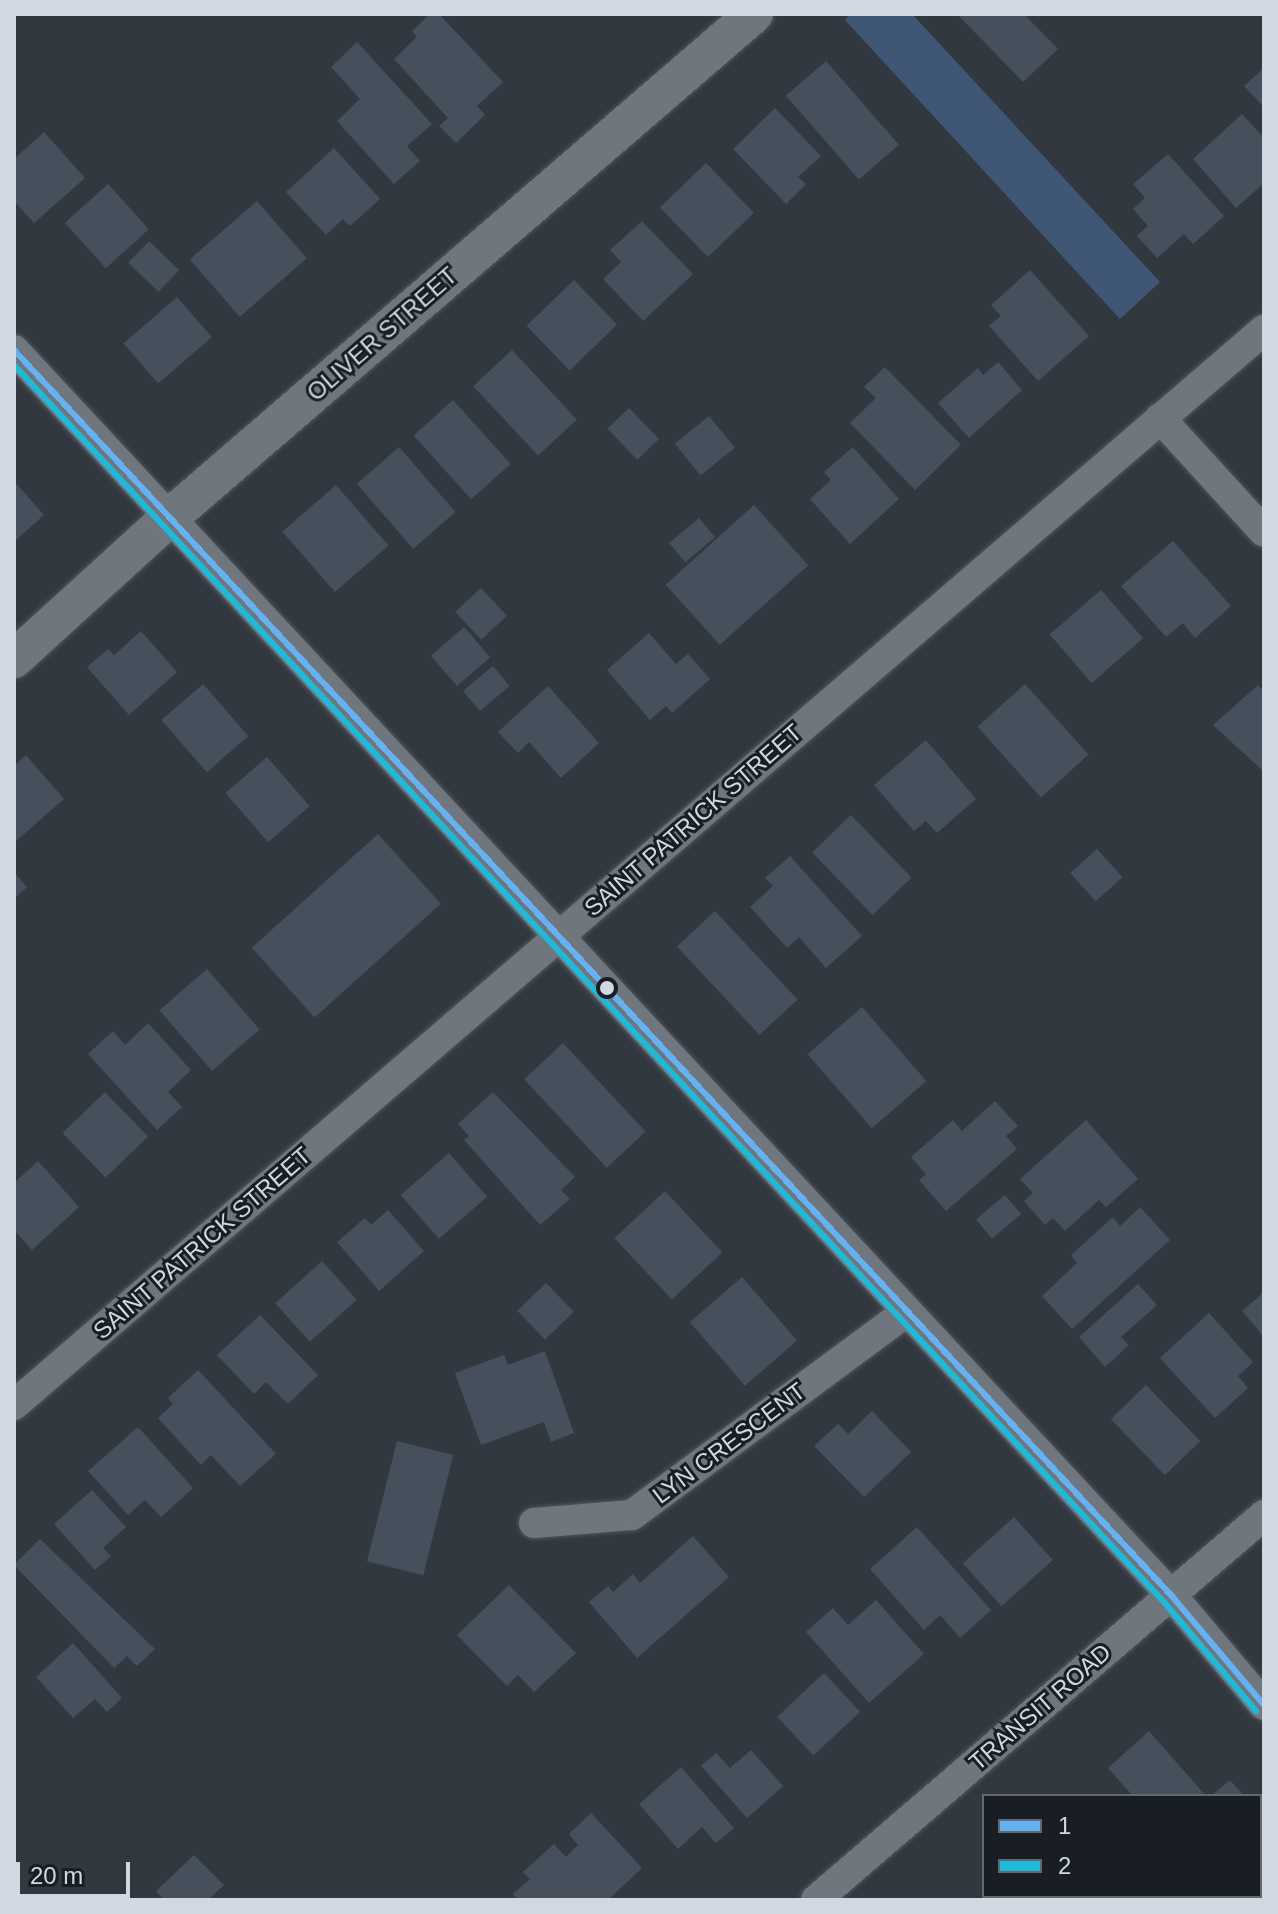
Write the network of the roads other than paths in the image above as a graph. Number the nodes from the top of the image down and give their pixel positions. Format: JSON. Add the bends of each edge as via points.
{"nodes":[{"id":1,"x":754,"y":14,"type":"edge"},
{"id":2,"x":1264,"y":330,"type":"edge"},
{"id":3,"x":14,"y":350,"type":"edge"},
{"id":4,"x":1160,"y":418,"type":"junction"},
{"id":5,"x":169,"y":518,"type":"junction"},
{"id":6,"x":1264,"y":532,"type":"edge"},
{"id":7,"x":14,"y":659,"type":"edge"},
{"id":8,"x":558,"y":935,"type":"junction"},
{"id":9,"x":906,"y":1312,"type":"junction"},
{"id":10,"x":14,"y":1405,"type":"edge"},
{"id":11,"x":1264,"y":1515,"type":"edge"},
{"id":12,"x":534,"y":1523,"type":"dead end"},
{"id":13,"x":1171,"y":1595,"type":"junction"},
{"id":14,"x":1264,"y":1705,"type":"edge"},
{"id":15,"x":816,"y":1900,"type":"edge"}],
"edges":[{"from":1,"to":5,"type":"street","name":"OLIVER STREET"},
{"from":2,"to":4,"type":"street","name":"SAINT PATRICK STREET"},
{"from":3,"to":5,"type":"street"},
{"from":4,"to":6,"type":"street"},
{"from":4,"to":8,"type":"street","name":"SAINT PATRICK STREET"},
{"from":5,"to":7,"type":"street","name":"OLIVER STREET"},
{"from":5,"to":8,"type":"street"},
{"from":8,"to":9,"type":"street"},
{"from":8,"to":10,"type":"street","name":"SAINT PATRICK STREET"},
{"from":9,"to":12,"type":"street","name":"LYN CRESCENT","via":[[632,1515]]},
{"from":9,"to":13,"type":"street"},
{"from":11,"to":13,"type":"street","name":"TRANSIT ROAD"},
{"from":13,"to":14,"type":"street"},
{"from":13,"to":15,"type":"street","name":"TRANSIT ROAD"}]}
